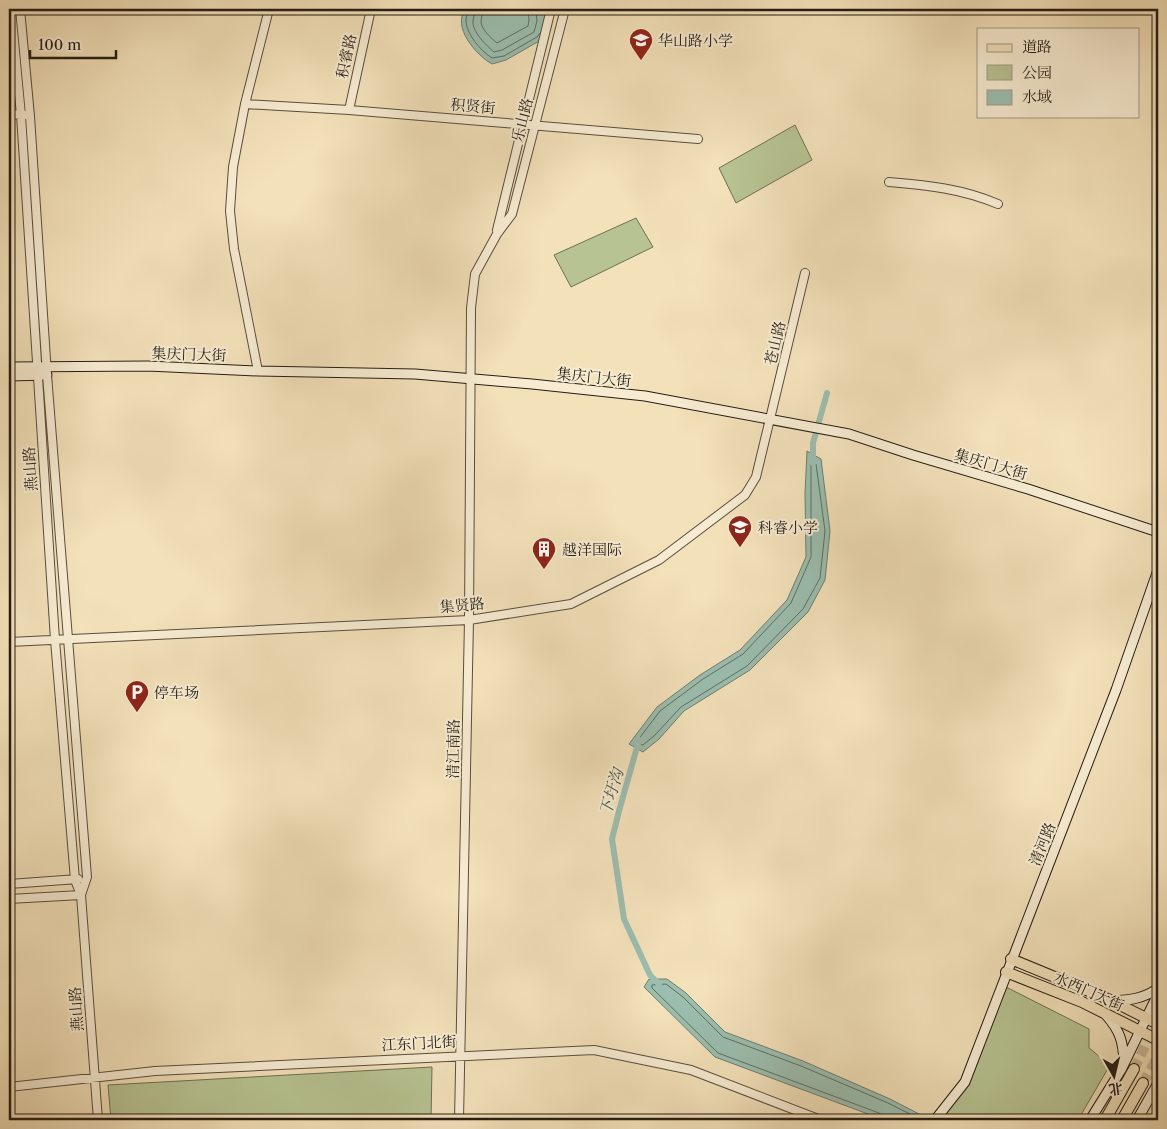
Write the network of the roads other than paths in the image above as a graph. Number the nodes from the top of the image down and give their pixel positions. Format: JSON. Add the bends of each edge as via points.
{"nodes":[{"id":1,"x":11,"y":9,"type":"edge"},
{"id":2,"x":20,"y":9,"type":"edge"},
{"id":3,"x":269,"y":9,"type":"edge"},
{"id":4,"x":371,"y":9,"type":"edge"},
{"id":5,"x":551,"y":9,"type":"edge"},
{"id":6,"x":565,"y":9,"type":"edge"},
{"id":7,"x":245,"y":104,"type":"junction"},
{"id":8,"x":349,"y":110,"type":"junction"},
{"id":9,"x":9,"y":114,"type":"edge"},
{"id":10,"x":21,"y":115,"type":"junction"},
{"id":11,"x":30,"y":116,"type":"junction"},
{"id":12,"x":522,"y":123,"type":"junction"},
{"id":13,"x":535,"y":124,"type":"junction"},
{"id":14,"x":698,"y":139,"type":"dead end"},
{"id":15,"x":890,"y":182,"type":"dead end"},
{"id":16,"x":998,"y":204,"type":"dead end"},
{"id":17,"x":497,"y":234,"type":"junction"},
{"id":18,"x":805,"y":273,"type":"dead end"},
{"id":19,"x":9,"y":367,"type":"edge"},
{"id":20,"x":42,"y":371,"type":"junction"},
{"id":21,"x":258,"y":371,"type":"junction"},
{"id":22,"x":9,"y":376,"type":"edge"},
{"id":23,"x":470,"y":379,"type":"junction"},
{"id":24,"x":771,"y":419,"type":"junction"},
{"id":25,"x":1158,"y":532,"type":"edge"},
{"id":26,"x":1158,"y":570,"type":"edge"},
{"id":27,"x":469,"y":620,"type":"junction"},
{"id":28,"x":68,"y":639,"type":"junction"},
{"id":29,"x":55,"y":640,"type":"junction"},
{"id":30,"x":9,"y":642,"type":"edge"},
{"id":31,"x":72,"y":694,"type":"junction"},
{"id":32,"x":59,"y":695,"type":"junction"},
{"id":33,"x":87,"y":877,"type":"junction"},
{"id":34,"x":75,"y":880,"type":"junction"},
{"id":35,"x":9,"y":884,"type":"edge"},
{"id":36,"x":81,"y":896,"type":"junction"},
{"id":37,"x":9,"y":899,"type":"edge"},
{"id":38,"x":1011,"y":959,"type":"junction"},
{"id":39,"x":1006,"y":972,"type":"junction"},
{"id":40,"x":1158,"y":988,"type":"edge"},
{"id":41,"x":1158,"y":994,"type":"edge"},
{"id":42,"x":1111,"y":1001,"type":"junction"},
{"id":43,"x":1104,"y":1013,"type":"junction"},
{"id":44,"x":1147,"y":1019,"type":"junction"},
{"id":45,"x":1158,"y":1024,"type":"edge"},
{"id":46,"x":1141,"y":1031,"type":"junction"},
{"id":47,"x":1158,"y":1040,"type":"edge"},
{"id":48,"x":460,"y":1055,"type":"junction"},
{"id":49,"x":1124,"y":1064,"type":"junction"},
{"id":50,"x":1134,"y":1068,"type":"tunnel mouth"},
{"id":51,"x":95,"y":1077,"type":"junction"},
{"id":52,"x":1143,"y":1083,"type":"tunnel mouth"},
{"id":53,"x":1158,"y":1083,"type":"edge"},
{"id":54,"x":9,"y":1087,"type":"edge"},
{"id":55,"x":98,"y":1120,"type":"edge"},
{"id":56,"x":459,"y":1120,"type":"edge"},
{"id":57,"x":821,"y":1120,"type":"edge"},
{"id":58,"x":935,"y":1120,"type":"edge"},
{"id":59,"x":1090,"y":1120,"type":"edge"},
{"id":60,"x":1105,"y":1120,"type":"edge"},
{"id":61,"x":1122,"y":1120,"type":"edge"},
{"id":62,"x":1136,"y":1120,"type":"edge"}],
"edges":[{"from":1,"to":10,"type":"street","name":"燕山路"},
{"from":2,"to":11,"type":"street","name":"燕山路"},
{"from":3,"to":7,"type":"street"},
{"from":4,"to":8,"type":"street","name":"积睿路"},
{"from":5,"to":12,"type":"street","name":"乐山路"},
{"from":6,"to":13,"type":"street","name":"乐山路"},
{"from":7,"to":8,"type":"street","name":"积贤街"},
{"from":7,"to":21,"type":"street","via":[[233,167],[230,211]]},
{"from":8,"to":12,"type":"street","name":"积贤街"},
{"from":9,"to":10,"type":"street"},
{"from":10,"to":11,"type":"street"},
{"from":10,"to":20,"type":"street","name":"燕山路"},
{"from":11,"to":20,"type":"street","name":"燕山路"},
{"from":12,"to":13,"type":"street","name":"积贤街"},
{"from":12,"to":17,"type":"street","name":"乐山路"},
{"from":13,"to":14,"type":"street","name":"积贤街"},
{"from":13,"to":17,"type":"street","name":"乐山路","via":[[512,214]]},
{"from":15,"to":16,"type":"street","via":[[939,186],[981,196]]},
{"from":17,"to":23,"type":"street","name":"乐山路","via":[[475,274]]},
{"from":18,"to":24,"type":"street","name":"苍山路"},
{"from":19,"to":20,"type":"main road","name":"集庆门大街"},
{"from":20,"to":21,"type":"main road","name":"集庆门大街","via":[[148,366]]},
{"from":20,"to":22,"type":"main road","name":"集庆门大街"},
{"from":20,"to":28,"type":"street","name":"燕山路"},
{"from":20,"to":29,"type":"street","name":"燕山路"},
{"from":21,"to":23,"type":"main road","name":"集庆门大街","via":[[415,374]]},
{"from":23,"to":24,"type":"main road","name":"集庆门大街","via":[[644,396]]},
{"from":23,"to":27,"type":"street","name":"清江南路"},
{"from":24,"to":25,"type":"main road","name":"集庆门大街","via":[[849,434]]},
{"from":24,"to":27,"type":"street","name":"集贤路","via":[[756,477],[745,495],[659,560],[571,604]]},
{"from":26,"to":38,"type":"main road","name":"清河路","via":[[1079,787]]},
{"from":27,"to":28,"type":"street","name":"集贤路"},
{"from":27,"to":48,"type":"street","name":"清江南路"},
{"from":28,"to":29,"type":"street","name":"集贤路"},
{"from":28,"to":31,"type":"street","name":"燕山路"},
{"from":29,"to":30,"type":"street","name":"集贤路"},
{"from":29,"to":32,"type":"street","name":"燕山路"},
{"from":31,"to":32,"type":"street","via":[[65,690]]},
{"from":31,"to":33,"type":"street","name":"燕山路"},
{"from":32,"to":34,"type":"street","name":"燕山路"},
{"from":33,"to":34,"type":"street"},
{"from":33,"to":36,"type":"street","name":"燕山路"},
{"from":34,"to":35,"type":"street"},
{"from":34,"to":36,"type":"street","name":"燕山路"},
{"from":36,"to":37,"type":"street"},
{"from":36,"to":51,"type":"street","name":"燕山路"},
{"from":38,"to":39,"type":"main road","name":"清河路"},
{"from":38,"to":42,"type":"main road","name":"水西门大街"},
{"from":39,"to":43,"type":"main road","name":"水西门大街"},
{"from":39,"to":58,"type":"main road","name":"清河路","via":[[965,1082]]},
{"from":40,"to":42,"type":"main road","via":[[1134,1000]]},
{"from":41,"to":44,"type":"main road"},
{"from":42,"to":44,"type":"main road","name":"水西门大街"},
{"from":43,"to":46,"type":"main road","name":"水西门大街"},
{"from":43,"to":49,"type":"main road","via":[[1117,1026]]},
{"from":44,"to":45,"type":"main road","name":"水西门大街"},
{"from":44,"to":46,"type":"main road"},
{"from":46,"to":47,"type":"main road","name":"水西门大街"},
{"from":46,"to":49,"type":"main road"},
{"from":48,"to":51,"type":"street","name":"江东门北街","via":[[164,1070]]},
{"from":48,"to":56,"type":"street","name":"清江南路"},
{"from":48,"to":57,"type":"street","name":"江东门北街","via":[[594,1050],[691,1070]]},
{"from":49,"to":59,"type":"main road"},
{"from":50,"to":60,"type":"main road"},
{"from":51,"to":54,"type":"street","name":"江东门北街"},
{"from":51,"to":55,"type":"street","name":"燕山路"},
{"from":52,"to":61,"type":"main road"},
{"from":53,"to":62,"type":"main road"}]}
